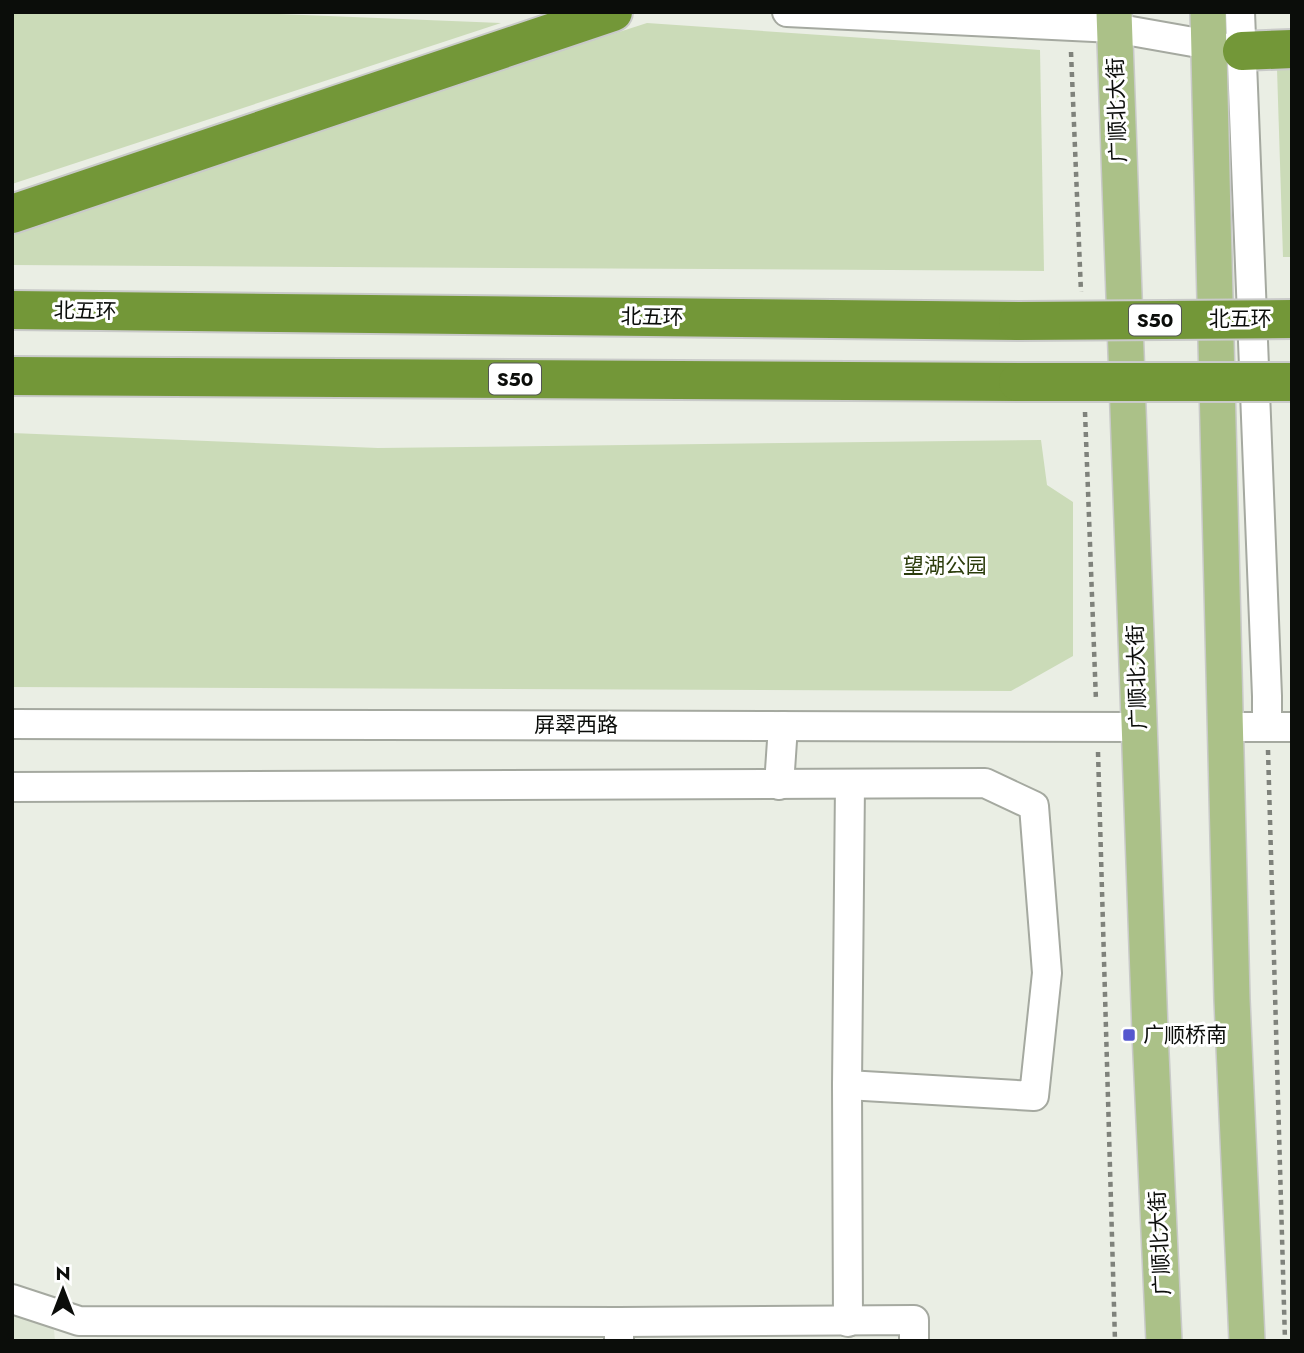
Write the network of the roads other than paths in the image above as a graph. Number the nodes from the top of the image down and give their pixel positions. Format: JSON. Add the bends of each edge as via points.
{"nodes":[{"id":1,"x":613,"y":12,"type":"edge"},
{"id":2,"x":787,"y":12,"type":"edge"},
{"id":3,"x":1240,"y":12,"type":"edge"},
{"id":4,"x":1070,"y":20,"type":"edge"},
{"id":5,"x":1114,"y":20,"type":"edge"},
{"id":6,"x":1220,"y":36,"type":"edge"},
{"id":7,"x":1292,"y":49,"type":"edge"},
{"id":8,"x":12,"y":214,"type":"edge"},
{"id":9,"x":12,"y":310,"type":"edge"},
{"id":10,"x":1292,"y":319,"type":"edge"},
{"id":11,"x":12,"y":376,"type":"edge"},
{"id":12,"x":1292,"y":382,"type":"edge"},
{"id":13,"x":12,"y":724,"type":"edge"},
{"id":14,"x":783,"y":726,"type":"junction"},
{"id":15,"x":1139,"y":727,"type":"junction"},
{"id":16,"x":1226,"y":727,"type":"junction"},
{"id":17,"x":1279,"y":727,"type":"edge"},
{"id":18,"x":850,"y":784,"type":"junction"},
{"id":19,"x":779,"y":785,"type":"junction"},
{"id":20,"x":12,"y":788,"type":"edge"},
{"id":21,"x":847,"y":1085,"type":"junction"},
{"id":22,"x":12,"y":1299,"type":"edge"},
{"id":23,"x":848,"y":1322,"type":"junction"},
{"id":24,"x":79,"y":1331,"type":"edge"},
{"id":25,"x":619,"y":1331,"type":"edge"},
{"id":26,"x":914,"y":1341,"type":"edge"},
{"id":27,"x":1164,"y":1341,"type":"edge"},
{"id":28,"x":1247,"y":1341,"type":"edge"}],
"edges":[{"from":1,"to":8,"type":"highway"},
{"from":2,"to":4,"type":"street"},
{"from":3,"to":6,"type":"street"},
{"from":4,"to":5,"type":"street"},
{"from":5,"to":6,"type":"street"},
{"from":5,"to":15,"type":"main road","name":"广顺北大街"},
{"from":6,"to":7,"type":"highway"},
{"from":6,"to":16,"type":"main road"},
{"from":6,"to":17,"type":"street"},
{"from":9,"to":10,"type":"highway","name":"北五环","number":"S50","bridge":true,"via":[[1018,321]]},
{"from":11,"to":12,"type":"highway","number":"S50","bridge":true},
{"from":13,"to":14,"type":"street","name":"屏翠西路"},
{"from":14,"to":15,"type":"street","name":"屏翠西路"},
{"from":14,"to":19,"type":"street"},
{"from":15,"to":27,"type":"main road","name":"广顺北大街"},
{"from":16,"to":17,"type":"street"},
{"from":16,"to":28,"type":"main road"},
{"from":18,"to":19,"type":"street"},
{"from":18,"to":21,"type":"street"},
{"from":18,"to":21,"type":"street","via":[[985,783],[1034,806],[1047,973],[1034,1096]]},
{"from":19,"to":20,"type":"street"},
{"from":21,"to":23,"type":"street"},
{"from":22,"to":24,"type":"street"},
{"from":23,"to":25,"type":"street"},
{"from":23,"to":26,"type":"street","via":[[914,1320]]},
{"from":24,"to":25,"type":"street"}]}
